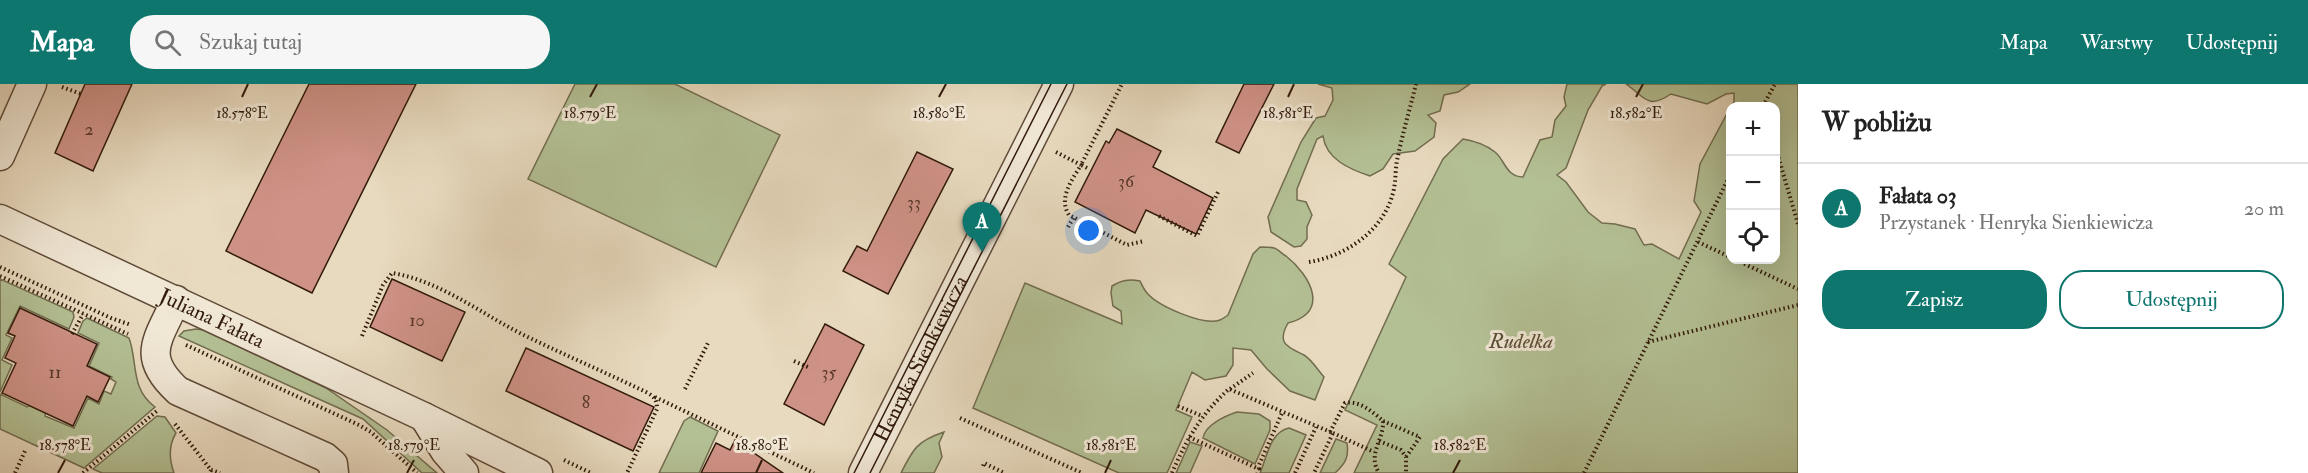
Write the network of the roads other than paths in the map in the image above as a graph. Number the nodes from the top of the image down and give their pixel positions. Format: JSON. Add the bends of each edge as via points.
{"nodes":[{"id":1,"x":32,"y":84,"type":"edge"},
{"id":2,"x":1059,"y":84,"type":"edge"},
{"id":3,"x":0,"y":156,"type":"edge"},
{"id":4,"x":0,"y":219,"type":"edge"},
{"id":5,"x":176,"y":300,"type":"junction"},
{"id":6,"x":424,"y":417,"type":"junction"},
{"id":7,"x":334,"y":473,"type":"edge"},
{"id":8,"x":464,"y":473,"type":"edge"},
{"id":9,"x":538,"y":473,"type":"edge"},
{"id":10,"x":863,"y":473,"type":"edge"}],
"edges":[{"from":1,"to":3,"type":"street"},
{"from":2,"to":10,"type":"street","name":"Henryka Sienkiewicza"},
{"from":4,"to":5,"type":"street","name":"Juliana Fałata"},
{"from":5,"to":6,"type":"street","name":"Juliana Fałata"},
{"from":5,"to":7,"type":"street","via":[[150,332],[156,345],[157,367],[164,379],[178,391],[325,457],[333,464]]},
{"from":6,"to":8,"type":"street"},
{"from":6,"to":9,"type":"street","name":"Juliana Fałata"}]}
